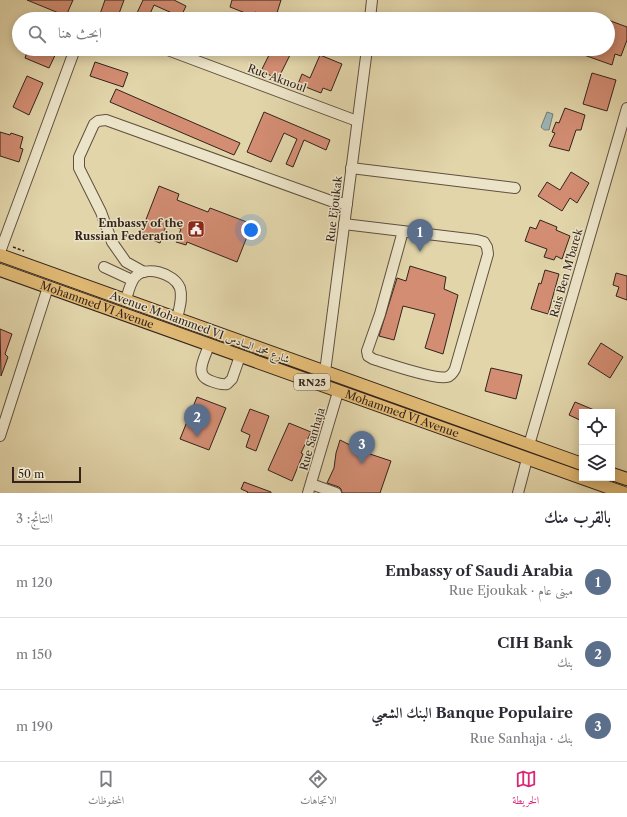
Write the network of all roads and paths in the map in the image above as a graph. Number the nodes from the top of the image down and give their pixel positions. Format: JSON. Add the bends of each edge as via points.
{"nodes":[{"id":1,"x":372,"y":0,"type":"edge"},
{"id":2,"x":371,"y":12,"type":"edge"},
{"id":3,"x":72,"y":56,"type":"edge"},
{"id":4,"x":184,"y":56,"type":"edge"},
{"id":5,"x":366,"y":56,"type":"edge"},
{"id":6,"x":627,"y":108,"type":"edge"},
{"id":7,"x":357,"y":121,"type":"junction"},
{"id":8,"x":351,"y":168,"type":"junction"},
{"id":9,"x":516,"y":188,"type":"dead end"},
{"id":10,"x":347,"y":204,"type":"junction"},
{"id":11,"x":344,"y":224,"type":"junction"},
{"id":12,"x":403,"y":231,"type":"junction"},
{"id":13,"x":2,"y":247,"type":"edge"},
{"id":14,"x":27,"y":253,"type":"dead end"},
{"id":15,"x":0,"y":255,"type":"edge"},
{"id":16,"x":104,"y":267,"type":"dead end"},
{"id":17,"x":0,"y":270,"type":"edge"},
{"id":18,"x":144,"y":272,"type":"junction"},
{"id":19,"x":132,"y":280,"type":"junction"},
{"id":20,"x":48,"y":287,"type":"junction"},
{"id":21,"x":126,"y":300,"type":"junction"},
{"id":22,"x":177,"y":319,"type":"junction"},
{"id":23,"x":209,"y":345,"type":"junction"},
{"id":24,"x":240,"y":356,"type":"junction"},
{"id":25,"x":325,"y":372,"type":"junction"},
{"id":26,"x":338,"y":392,"type":"junction"},
{"id":27,"x":0,"y":436,"type":"edge"},
{"id":28,"x":529,"y":445,"type":"junction"},
{"id":29,"x":527,"y":459,"type":"junction"},
{"id":30,"x":579,"y":463,"type":"edge"},
{"id":31,"x":615,"y":475,"type":"edge"},
{"id":32,"x":626,"y":478,"type":"edge"},
{"id":33,"x":310,"y":488,"type":"edge"},
{"id":34,"x":336,"y":493,"type":"edge"},
{"id":35,"x":518,"y":493,"type":"edge"},
{"id":36,"x":624,"y":493,"type":"edge"}],
"edges":[{"from":1,"to":2,"type":"street"},
{"from":3,"to":13,"type":"street"},
{"from":4,"to":7,"type":"street","name":"Rue Aknoul"},
{"from":5,"to":7,"type":"street","name":"Rue Ejoukak"},
{"from":6,"to":28,"type":"street","name":"Rais Ben M’barek"},
{"from":7,"to":8,"type":"street","name":"Rue Ejoukak"},
{"from":8,"to":9,"type":"street"},
{"from":8,"to":10,"type":"street","name":"Rue Ejoukak"},
{"from":10,"to":11,"type":"street","name":"Rue Ejoukak"},
{"from":10,"to":18,"type":"street","via":[[330,201],[106,120],[98,120],[79,156],[79,168],[101,212],[112,242],[126,262]]},
{"from":11,"to":12,"type":"street"},
{"from":11,"to":25,"type":"street","name":"Rue Ejoukak"},
{"from":12,"to":12,"type":"street","via":[[477,240],[484,242],[487,247],[488,254],[455,369],[448,377],[440,378],[368,356]]},
{"from":13,"to":14,"type":"path"},
{"from":15,"to":21,"type":"main road","name":"Avenue Mohammed VI شارع محمد السادس","number":"RN25"},
{"from":16,"to":19,"type":"street"},
{"from":17,"to":20,"type":"main road","name":"Mohammed VI Avenue","number":"RN25"},
{"from":18,"to":19,"type":"street"},
{"from":18,"to":22,"type":"street","via":[[163,273],[177,283],[181,290],[181,302]]},
{"from":19,"to":21,"type":"street"},
{"from":20,"to":23,"type":"main road","name":"Mohammed VI Avenue","number":"RN25"},
{"from":20,"to":27,"type":"street"},
{"from":21,"to":22,"type":"main road","name":"Avenue Mohammed VI شارع محمد السادس","number":"RN25"},
{"from":22,"to":25,"type":"main road","name":"Avenue Mohammed VI شارع محمد السادس","number":"RN25"},
{"from":23,"to":24,"type":"main road","name":"Mohammed VI Avenue","number":"RN25"},
{"from":23,"to":24,"type":"street","via":[[201,374],[220,384],[227,384],[230,381]]},
{"from":24,"to":26,"type":"main road","name":"Mohammed VI Avenue","number":"RN25"},
{"from":25,"to":28,"type":"main road","name":"Avenue Mohammed VI شارع محمد السادس","number":"RN25"},
{"from":26,"to":29,"type":"main road","name":"Mohammed VI Avenue","number":"RN25"},
{"from":26,"to":33,"type":"street","name":"Rue Sanhaja"},
{"from":28,"to":30,"type":"main road","name":"Avenue Mohammed VI شارع محمد السادس","number":"RN25"},
{"from":29,"to":35,"type":"street"},
{"from":29,"to":36,"type":"main road","name":"Mohammed VI Avenue","number":"RN25"},
{"from":31,"to":32,"type":"main road"},
{"from":33,"to":34,"type":"street"}]}
